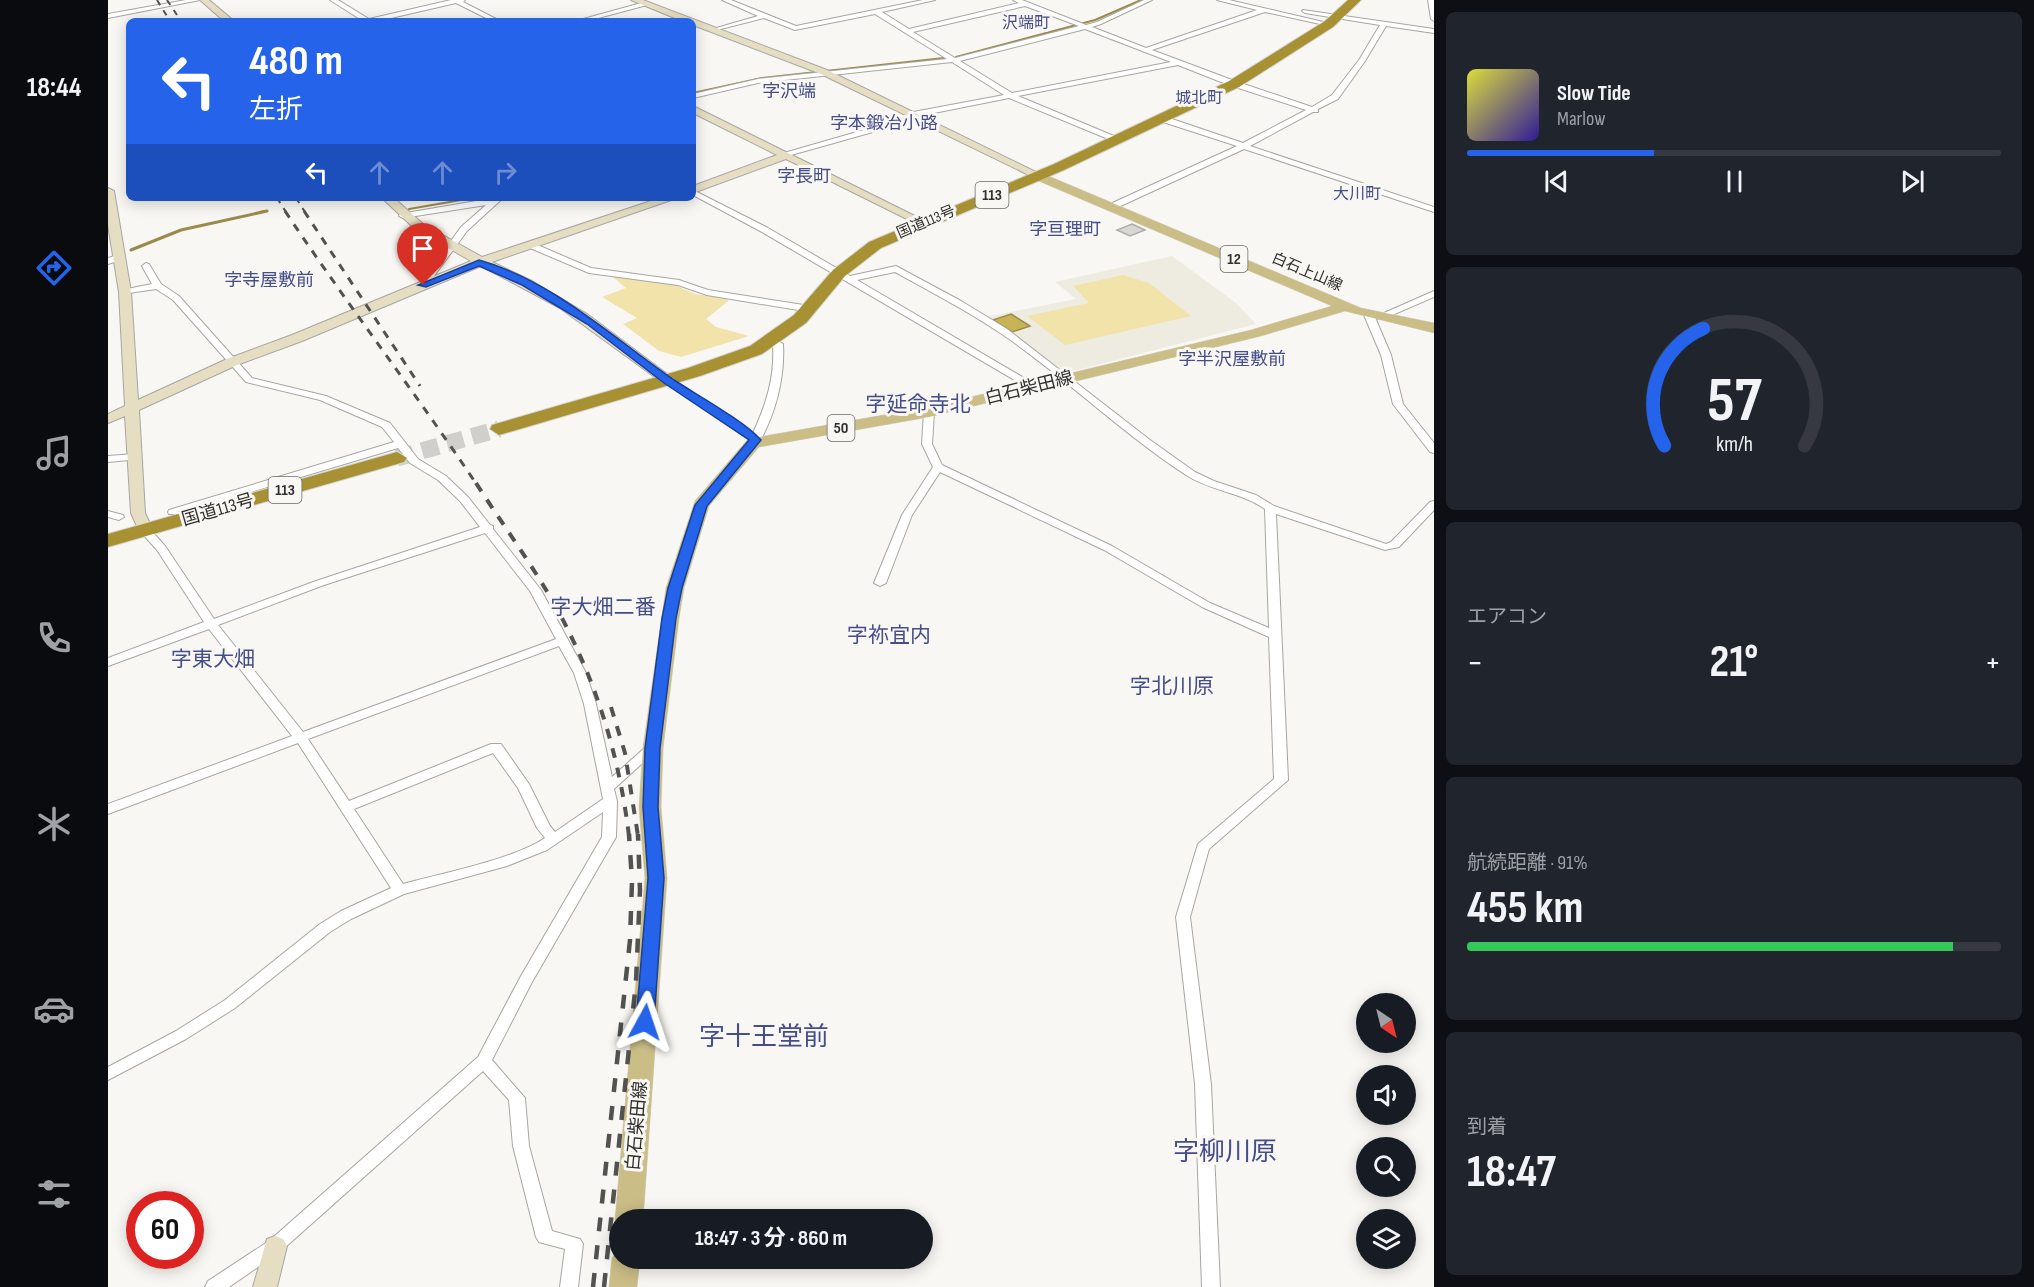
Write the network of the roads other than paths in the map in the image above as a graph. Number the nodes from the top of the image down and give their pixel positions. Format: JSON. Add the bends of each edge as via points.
{"nodes":[{"id":1,"x":196,"y":0,"type":"edge"},
{"id":2,"x":204,"y":0,"type":"edge"},
{"id":3,"x":333,"y":0,"type":"edge"},
{"id":4,"x":457,"y":0,"type":"edge"},
{"id":5,"x":635,"y":0,"type":"edge"},
{"id":6,"x":658,"y":0,"type":"edge"},
{"id":7,"x":725,"y":0,"type":"edge"},
{"id":8,"x":932,"y":0,"type":"edge"},
{"id":9,"x":1016,"y":0,"type":"edge"},
{"id":10,"x":1149,"y":0,"type":"edge"},
{"id":11,"x":1220,"y":0,"type":"edge"},
{"id":12,"x":1355,"y":0,"type":"edge"},
{"id":13,"x":1431,"y":0,"type":"edge"},
{"id":14,"x":142,"y":1,"type":"edge"},
{"id":15,"x":1232,"y":1,"type":"edge"},
{"id":16,"x":645,"y":4,"type":"junction"},
{"id":17,"x":1026,"y":4,"type":"junction"},
{"id":18,"x":143,"y":9,"type":"junction"},
{"id":19,"x":1264,"y":10,"type":"junction"},
{"id":20,"x":877,"y":12,"type":"junction"},
{"id":21,"x":108,"y":15,"type":"edge"},
{"id":22,"x":764,"y":16,"type":"junction"},
{"id":23,"x":1299,"y":17,"type":"junction"},
{"id":24,"x":225,"y":18,"type":"edge"},
{"id":25,"x":363,"y":18,"type":"edge"},
{"id":26,"x":381,"y":18,"type":"edge"},
{"id":27,"x":491,"y":18,"type":"edge"},
{"id":28,"x":591,"y":18,"type":"edge"},
{"id":29,"x":681,"y":18,"type":"edge"},
{"id":30,"x":1434,"y":19,"type":"edge"},
{"id":31,"x":1334,"y":20,"type":"junction"},
{"id":32,"x":1384,"y":23,"type":"junction"},
{"id":33,"x":696,"y":24,"type":"edge"},
{"id":34,"x":1081,"y":26,"type":"junction"},
{"id":35,"x":715,"y":30,"type":"junction"},
{"id":36,"x":909,"y":31,"type":"junction"},
{"id":37,"x":1434,"y":31,"type":"edge"},
{"id":38,"x":696,"y":36,"type":"edge"},
{"id":39,"x":1145,"y":50,"type":"junction"},
{"id":40,"x":954,"y":60,"type":"junction"},
{"id":41,"x":1179,"y":62,"type":"junction"},
{"id":42,"x":823,"y":72,"type":"junction"},
{"id":43,"x":1234,"y":84,"type":"junction"},
{"id":44,"x":696,"y":95,"type":"edge"},
{"id":45,"x":1011,"y":96,"type":"junction"},
{"id":46,"x":696,"y":110,"type":"edge"},
{"id":47,"x":1315,"y":110,"type":"junction"},
{"id":48,"x":914,"y":116,"type":"junction"},
{"id":49,"x":1163,"y":119,"type":"junction"},
{"id":50,"x":1118,"y":141,"type":"junction"},
{"id":51,"x":1244,"y":146,"type":"junction"},
{"id":52,"x":787,"y":155,"type":"junction"},
{"id":53,"x":1039,"y":176,"type":"junction"},
{"id":54,"x":696,"y":190,"type":"edge"},
{"id":55,"x":108,"y":191,"type":"edge"},
{"id":56,"x":696,"y":193,"type":"edge"},
{"id":57,"x":390,"y":201,"type":"edge"},
{"id":58,"x":487,"y":201,"type":"edge"},
{"id":59,"x":496,"y":201,"type":"edge"},
{"id":60,"x":662,"y":201,"type":"edge"},
{"id":61,"x":1111,"y":207,"type":"junction"},
{"id":62,"x":1434,"y":210,"type":"edge"},
{"id":63,"x":403,"y":216,"type":"junction"},
{"id":64,"x":923,"y":223,"type":"junction"},
{"id":65,"x":533,"y":246,"type":"junction"},
{"id":66,"x":450,"y":248,"type":"junction"},
{"id":67,"x":114,"y":259,"type":"edge"},
{"id":68,"x":479,"y":263,"type":"junction"},
{"id":69,"x":146,"y":266,"type":"dead end"},
{"id":70,"x":844,"y":276,"type":"junction"},
{"id":71,"x":423,"y":285,"type":"junction"},
{"id":72,"x":158,"y":286,"type":"junction"},
{"id":73,"x":125,"y":292,"type":"junction"},
{"id":74,"x":1434,"y":294,"type":"edge"},
{"id":75,"x":1346,"y":306,"type":"junction"},
{"id":76,"x":810,"y":309,"type":"junction"},
{"id":77,"x":1375,"y":316,"type":"junction"},
{"id":78,"x":1434,"y":328,"type":"edge"},
{"id":79,"x":772,"y":341,"type":"junction"},
{"id":80,"x":232,"y":362,"type":"junction"},
{"id":81,"x":1065,"y":379,"type":"junction"},
{"id":82,"x":668,"y":380,"type":"junction"},
{"id":83,"x":1033,"y":387,"type":"junction"},
{"id":84,"x":132,"y":408,"type":"junction"},
{"id":85,"x":929,"y":412,"type":"junction"},
{"id":86,"x":108,"y":419,"type":"edge"},
{"id":87,"x":499,"y":429,"type":"tunnel mouth"},
{"id":88,"x":754,"y":441,"type":"junction"},
{"id":89,"x":1434,"y":450,"type":"edge"},
{"id":90,"x":398,"y":451,"type":"junction"},
{"id":91,"x":135,"y":457,"type":"junction"},
{"id":92,"x":108,"y":459,"type":"edge"},
{"id":93,"x":938,"y":467,"type":"junction"},
{"id":94,"x":1434,"y":504,"type":"edge"},
{"id":95,"x":1270,"y":508,"type":"junction"},
{"id":96,"x":173,"y":512,"type":"dead end"},
{"id":97,"x":489,"y":528,"type":"junction"},
{"id":98,"x":146,"y":530,"type":"junction"},
{"id":99,"x":108,"y":541,"type":"edge"},
{"id":100,"x":880,"y":583,"type":"dead end"},
{"id":101,"x":212,"y":625,"type":"junction"},
{"id":102,"x":1276,"y":636,"type":"junction"},
{"id":103,"x":561,"y":641,"type":"junction"},
{"id":104,"x":108,"y":662,"type":"edge"},
{"id":105,"x":301,"y":738,"type":"junction"},
{"id":106,"x":652,"y":748,"type":"junction"},
{"id":107,"x":608,"y":795,"type":"junction"},
{"id":108,"x":346,"y":807,"type":"junction"},
{"id":109,"x":108,"y":809,"type":"edge"},
{"id":110,"x":553,"y":839,"type":"junction"},
{"id":111,"x":400,"y":890,"type":"junction"},
{"id":112,"x":484,"y":1060,"type":"junction"},
{"id":113,"x":108,"y":1074,"type":"edge"},
{"id":114,"x":630,"y":1209,"type":"edge"},
{"id":115,"x":275,"y":1246,"type":"junction"},
{"id":116,"x":625,"y":1269,"type":"edge"},
{"id":117,"x":213,"y":1287,"type":"edge"},
{"id":118,"x":265,"y":1287,"type":"edge"},
{"id":119,"x":569,"y":1287,"type":"edge"},
{"id":120,"x":623,"y":1287,"type":"edge"},
{"id":121,"x":1211,"y":1287,"type":"edge"}],
"edges":[{"from":1,"to":18,"type":"street"},
{"from":2,"to":24,"type":"street"},
{"from":3,"to":25,"type":"street"},
{"from":4,"to":26,"type":"street"},
{"from":4,"to":27,"type":"street"},
{"from":5,"to":16,"type":"street"},
{"from":6,"to":16,"type":"street"},
{"from":7,"to":22,"type":"street"},
{"from":8,"to":20,"type":"street"},
{"from":9,"to":17,"type":"street"},
{"from":10,"to":34,"type":"street"},
{"from":11,"to":15,"type":"street"},
{"from":12,"to":31,"type":"highway","name":"国道113号","number":"113"},
{"from":13,"to":30,"type":"street"},
{"from":14,"to":18,"type":"street"},
{"from":15,"to":19,"type":"street"},
{"from":16,"to":28,"type":"street"},
{"from":16,"to":29,"type":"street"},
{"from":17,"to":34,"type":"street"},
{"from":17,"to":36,"type":"street"},
{"from":18,"to":21,"type":"street"},
{"from":19,"to":23,"type":"street"},
{"from":19,"to":39,"type":"street"},
{"from":20,"to":22,"type":"street","via":[[795,28]]},
{"from":20,"to":36,"type":"street"},
{"from":22,"to":35,"type":"street"},
{"from":23,"to":31,"type":"street"},
{"from":23,"to":31,"type":"street","via":[[1307,8]]},
{"from":31,"to":32,"type":"street"},
{"from":31,"to":43,"type":"highway","name":"国道113号","number":"113"},
{"from":32,"to":37,"type":"street"},
{"from":32,"to":47,"type":"street","via":[[1340,93]]},
{"from":33,"to":35,"type":"street"},
{"from":34,"to":39,"type":"street"},
{"from":34,"to":40,"type":"street"},
{"from":35,"to":38,"type":"street"},
{"from":35,"to":42,"type":"street"},
{"from":36,"to":40,"type":"street"},
{"from":39,"to":41,"type":"street"},
{"from":40,"to":42,"type":"street"},
{"from":40,"to":45,"type":"street"},
{"from":41,"to":43,"type":"street"},
{"from":41,"to":45,"type":"street"},
{"from":42,"to":44,"type":"street"},
{"from":42,"to":48,"type":"street"},
{"from":43,"to":47,"type":"street"},
{"from":43,"to":49,"type":"highway","name":"国道113号","number":"113"},
{"from":45,"to":48,"type":"street"},
{"from":45,"to":50,"type":"street"},
{"from":46,"to":52,"type":"street"},
{"from":47,"to":51,"type":"street"},
{"from":48,"to":52,"type":"street"},
{"from":48,"to":53,"type":"street"},
{"from":49,"to":50,"type":"highway","name":"国道113号","number":"113"},
{"from":49,"to":51,"type":"street"},
{"from":50,"to":53,"type":"highway","name":"国道113号","number":"113"},
{"from":51,"to":61,"type":"street"},
{"from":51,"to":62,"type":"street"},
{"from":52,"to":54,"type":"street"},
{"from":52,"to":64,"type":"street"},
{"from":53,"to":61,"type":"main road","name":"白石上山線","number":"12"},
{"from":53,"to":64,"type":"highway","name":"国道113号","number":"113"},
{"from":55,"to":67,"type":"street"},
{"from":56,"to":70,"type":"street"},
{"from":57,"to":63,"type":"street"},
{"from":58,"to":63,"type":"street"},
{"from":59,"to":66,"type":"street","via":[[464,229]]},
{"from":60,"to":65,"type":"street"},
{"from":61,"to":75,"type":"main road","name":"白石上山線","number":"12"},
{"from":63,"to":66,"type":"street"},
{"from":64,"to":70,"type":"highway","name":"国道113号","number":"113","via":[[875,245]]},
{"from":65,"to":68,"type":"street"},
{"from":65,"to":76,"type":"street","via":[[589,270]]},
{"from":66,"to":68,"type":"street"},
{"from":66,"to":71,"type":"street"},
{"from":67,"to":73,"type":"street"},
{"from":68,"to":71,"type":"street"},
{"from":68,"to":82,"type":"street","via":[[562,303]]},
{"from":69,"to":72,"type":"street"},
{"from":70,"to":76,"type":"highway","name":"国道113号","number":"113"},
{"from":70,"to":81,"type":"street","via":[[896,269],[961,304]]},
{"from":70,"to":83,"type":"street"},
{"from":71,"to":80,"type":"street"},
{"from":72,"to":73,"type":"street"},
{"from":72,"to":80,"type":"street","via":[[176,298]]},
{"from":73,"to":84,"type":"street"},
{"from":74,"to":77,"type":"street"},
{"from":75,"to":77,"type":"main road","name":"白石上山線","number":"12"},
{"from":75,"to":81,"type":"main road","name":"白石柴田線","number":"50","via":[[1256,333]]},
{"from":76,"to":79,"type":"highway","name":"国道113号","number":"113"},
{"from":77,"to":78,"type":"main road","name":"白石上山線","number":"12"},
{"from":77,"to":89,"type":"street","via":[[1398,404]]},
{"from":79,"to":82,"type":"highway","name":"国道113号","number":"113","via":[[729,361]]},
{"from":79,"to":88,"type":"street","via":[[778,344],[779,355],[775,397]]},
{"from":80,"to":84,"type":"street"},
{"from":80,"to":90,"type":"street","via":[[258,384],[323,398],[386,424]]},
{"from":81,"to":83,"type":"main road","name":"白石柴田線","number":"50"},
{"from":81,"to":95,"type":"street","via":[[1134,435],[1194,476]]},
{"from":82,"to":87,"type":"highway","name":"国道113号","number":"113"},
{"from":82,"to":88,"type":"street"},
{"from":83,"to":85,"type":"main road","name":"白石柴田線","number":"50"},
{"from":84,"to":86,"type":"street"},
{"from":84,"to":91,"type":"street"},
{"from":85,"to":88,"type":"main road","name":"白石柴田線","number":"50","via":[[790,440]]},
{"from":85,"to":93,"type":"street","via":[[927,444]]},
{"from":88,"to":106,"type":"main road","name":"白石柴田線","via":[[701,505],[675,588]]},
{"from":90,"to":96,"type":"street"},
{"from":90,"to":97,"type":"street","via":[[442,478]]},
{"from":90,"to":98,"type":"highway","name":"国道113号","number":"113"},
{"from":91,"to":92,"type":"street"},
{"from":91,"to":98,"type":"street","via":[[139,517]]},
{"from":93,"to":100,"type":"street","via":[[907,515]]},
{"from":93,"to":102,"type":"street","via":[[1108,548],[1206,605]]},
{"from":94,"to":95,"type":"street","via":[[1395,545],[1385,547]]},
{"from":95,"to":102,"type":"street"},
{"from":97,"to":101,"type":"street","via":[[320,583]]},
{"from":97,"to":103,"type":"street","via":[[535,590]]},
{"from":98,"to":99,"type":"highway","name":"国道113号","number":"113"},
{"from":98,"to":101,"type":"street"},
{"from":101,"to":104,"type":"street"},
{"from":101,"to":105,"type":"street"},
{"from":102,"to":121,"type":"street","via":[[1281,780],[1203,847],[1183,918],[1203,1084]]},
{"from":103,"to":105,"type":"street"},
{"from":103,"to":107,"type":"street","via":[[580,673],[590,704]]},
{"from":105,"to":108,"type":"street"},
{"from":105,"to":109,"type":"street"},
{"from":106,"to":107,"type":"street"},
{"from":106,"to":114,"type":"main road","name":"白石柴田線","via":[[650,807],[656,878]]},
{"from":107,"to":110,"type":"street"},
{"from":107,"to":112,"type":"street","via":[[609,837]]},
{"from":108,"to":110,"type":"street","via":[[496,747]]},
{"from":108,"to":111,"type":"street"},
{"from":110,"to":111,"type":"street","via":[[502,862]]},
{"from":111,"to":113,"type":"street","via":[[325,928],[230,1004]]},
{"from":112,"to":115,"type":"street"},
{"from":112,"to":119,"type":"street","via":[[517,1098],[521,1146],[545,1237],[573,1244]]},
{"from":115,"to":117,"type":"street"},
{"from":115,"to":118,"type":"street"},
{"from":116,"to":120,"type":"main road"}]}
